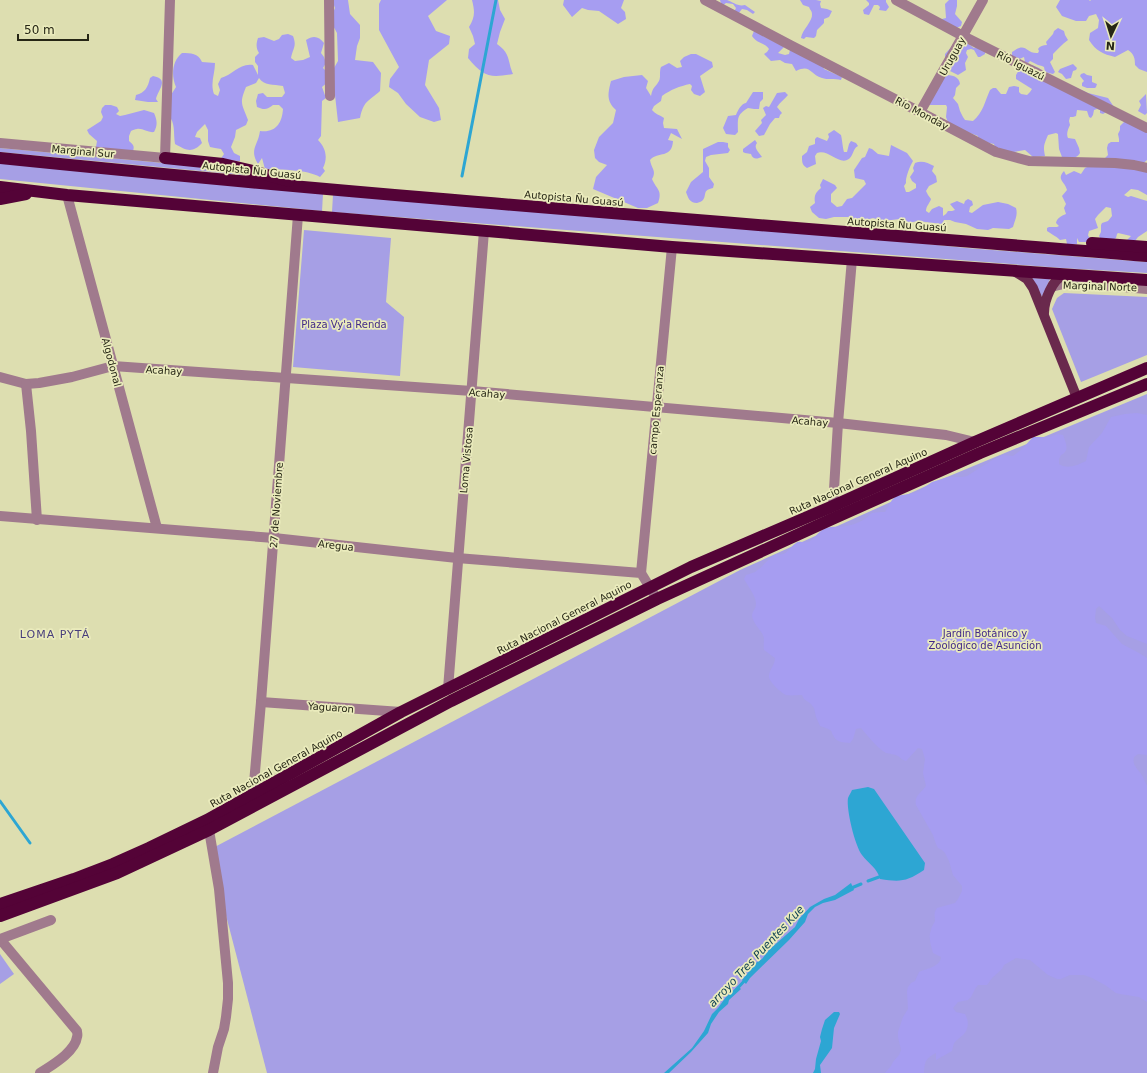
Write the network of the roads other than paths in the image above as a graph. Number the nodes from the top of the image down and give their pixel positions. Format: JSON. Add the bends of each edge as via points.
{"nodes":[{"id":1,"x":170,"y":0,"type":"edge"},
{"id":2,"x":329,"y":0,"type":"edge"},
{"id":3,"x":896,"y":0,"type":"edge"},
{"id":4,"x":983,"y":0,"type":"edge"},
{"id":5,"x":711,"y":1,"type":"edge"},
{"id":6,"x":963,"y":36,"type":"junction"},
{"id":7,"x":330,"y":96,"type":"dead end"},
{"id":8,"x":920,"y":112,"type":"junction"},
{"id":9,"x":1147,"y":128,"type":"edge"},
{"id":10,"x":0,"y":143,"type":"edge"},
{"id":11,"x":0,"y":158,"type":"edge"},
{"id":12,"x":165,"y":158,"type":"junction"},
{"id":13,"x":1147,"y":168,"type":"edge"},
{"id":14,"x":0,"y":187,"type":"edge"},
{"id":15,"x":313,"y":188,"type":"junction"},
{"id":16,"x":39,"y":191,"type":"junction"},
{"id":17,"x":67,"y":195,"type":"junction"},
{"id":18,"x":0,"y":199,"type":"edge"},
{"id":19,"x":298,"y":215,"type":"junction"},
{"id":20,"x":484,"y":231,"type":"junction"},
{"id":21,"x":989,"y":243,"type":"junction"},
{"id":22,"x":672,"y":247,"type":"junction"},
{"id":23,"x":1147,"y":247,"type":"edge"},
{"id":24,"x":1147,"y":256,"type":"edge"},
{"id":25,"x":852,"y":259,"type":"junction"},
{"id":26,"x":1014,"y":271,"type":"junction"},
{"id":27,"x":1065,"y":274,"type":"junction"},
{"id":28,"x":1147,"y":280,"type":"edge"},
{"id":29,"x":1054,"y":286,"type":"junction"},
{"id":30,"x":1147,"y":288,"type":"edge"},
{"id":31,"x":1044,"y":313,"type":"junction"},
{"id":32,"x":113,"y":366,"type":"junction"},
{"id":33,"x":1147,"y":368,"type":"edge"},
{"id":34,"x":0,"y":377,"type":"edge"},
{"id":35,"x":286,"y":378,"type":"junction"},
{"id":36,"x":26,"y":384,"type":"junction"},
{"id":37,"x":1147,"y":384,"type":"edge"},
{"id":38,"x":472,"y":391,"type":"junction"},
{"id":39,"x":1078,"y":398,"type":"junction"},
{"id":40,"x":656,"y":408,"type":"junction"},
{"id":41,"x":838,"y":423,"type":"junction"},
{"id":42,"x":975,"y":442,"type":"junction"},
{"id":43,"x":833,"y":506,"type":"junction"},
{"id":44,"x":0,"y":516,"type":"edge"},
{"id":45,"x":37,"y":520,"type":"junction"},
{"id":46,"x":157,"y":528,"type":"junction"},
{"id":47,"x":274,"y":538,"type":"junction"},
{"id":48,"x":457,"y":558,"type":"junction"},
{"id":49,"x":641,"y":573,"type":"junction"},
{"id":50,"x":649,"y":587,"type":"junction"},
{"id":51,"x":657,"y":599,"type":"junction"},
{"id":52,"x":448,"y":689,"type":"junction"},
{"id":53,"x":261,"y":702,"type":"junction"},
{"id":54,"x":401,"y":712,"type":"junction"},
{"id":55,"x":253,"y":795,"type":"junction"},
{"id":56,"x":209,"y":830,"type":"junction"},
{"id":57,"x":0,"y":904,"type":"edge"},
{"id":58,"x":0,"y":916,"type":"edge"},
{"id":59,"x":51,"y":920,"type":"dead end"},
{"id":60,"x":0,"y":939,"type":"edge"},
{"id":61,"x":40,"y":1073,"type":"edge"},
{"id":62,"x":213,"y":1073,"type":"edge"}],
"edges":[{"from":1,"to":12,"type":"street"},
{"from":2,"to":7,"type":"street"},
{"from":3,"to":6,"type":"street","name":"Río Iguazú"},
{"from":4,"to":6,"type":"street","name":"Uruguay"},
{"from":5,"to":8,"type":"street","name":"Río Monday","via":[[790,46]]},
{"from":6,"to":8,"type":"street","name":"Uruguay"},
{"from":6,"to":9,"type":"street","name":"Río Iguazú"},
{"from":8,"to":13,"type":"street","name":"Río Monday","via":[[996,152],[1011,157],[1029,161],[1115,163]]},
{"from":10,"to":12,"type":"street","name":"Marginal Sur"},
{"from":11,"to":15,"type":"highway","name":"Autopista Ñu Guasú"},
{"from":12,"to":15,"type":"highway","via":[[223,164]]},
{"from":14,"to":16,"type":"highway"},
{"from":15,"to":21,"type":"highway","name":"Autopista Ñu Guasú"},
{"from":16,"to":17,"type":"highway"},
{"from":16,"to":18,"type":"highway"},
{"from":17,"to":19,"type":"highway"},
{"from":17,"to":32,"type":"street","name":"Algodonal"},
{"from":19,"to":20,"type":"highway"},
{"from":19,"to":35,"type":"street","name":"27 de Noviembre"},
{"from":20,"to":22,"type":"highway"},
{"from":20,"to":38,"type":"street","name":"Loma Vistosa"},
{"from":21,"to":23,"type":"highway","via":[[1054,240]]},
{"from":21,"to":24,"type":"highway","name":"Autopista Ñu Guasú"},
{"from":22,"to":25,"type":"highway"},
{"from":22,"to":40,"type":"street","name":"campo Esperanza"},
{"from":25,"to":26,"type":"highway"},
{"from":25,"to":41,"type":"street"},
{"from":26,"to":27,"type":"highway"},
{"from":26,"to":31,"type":"main road","via":[[1027,279]]},
{"from":27,"to":28,"type":"highway"},
{"from":27,"to":29,"type":"main road"},
{"from":29,"to":30,"type":"street","name":"Marginal Norte","via":[[1074,283]]},
{"from":29,"to":31,"type":"main road","via":[[1046,300]]},
{"from":31,"to":39,"type":"main road"},
{"from":32,"to":35,"type":"street","name":"Acahay"},
{"from":32,"to":36,"type":"street","name":"Acahay","via":[[72,377]]},
{"from":32,"to":46,"type":"street","name":"Algodonal"},
{"from":33,"to":39,"type":"highway","name":"Ruta Nacional General Aquino"},
{"from":34,"to":36,"type":"street","name":"Acahay"},
{"from":35,"to":38,"type":"street","name":"Acahay"},
{"from":35,"to":47,"type":"street","name":"27 de Noviembre"},
{"from":36,"to":45,"type":"street"},
{"from":37,"to":51,"type":"highway","via":[[973,456]]},
{"from":38,"to":40,"type":"street","name":"Acahay"},
{"from":38,"to":48,"type":"street","name":"Loma Vistosa"},
{"from":39,"to":42,"type":"highway","name":"Ruta Nacional General Aquino"},
{"from":40,"to":41,"type":"street","name":"Acahay"},
{"from":40,"to":49,"type":"street","name":"campo Esperanza"},
{"from":41,"to":42,"type":"street","name":"Acahay","via":[[946,435]]},
{"from":41,"to":43,"type":"street"},
{"from":42,"to":43,"type":"highway","name":"Ruta Nacional General Aquino"},
{"from":43,"to":50,"type":"highway","name":"Ruta Nacional General Aquino","via":[[691,566]]},
{"from":44,"to":45,"type":"street","name":"Aregua"},
{"from":45,"to":46,"type":"street","name":"Aregua"},
{"from":46,"to":47,"type":"street","name":"Aregua"},
{"from":47,"to":48,"type":"street","name":"Aregua"},
{"from":47,"to":53,"type":"street","name":"27 de Noviembre"},
{"from":48,"to":49,"type":"street","name":"Aregua"},
{"from":48,"to":52,"type":"street","name":"Loma Vistosa"},
{"from":49,"to":50,"type":"street"},
{"from":50,"to":51,"type":"street"},
{"from":50,"to":52,"type":"highway","name":"Ruta Nacional General Aquino"},
{"from":51,"to":56,"type":"highway","via":[[452,701]]},
{"from":52,"to":54,"type":"highway","name":"Ruta Nacional General Aquino"},
{"from":53,"to":54,"type":"street","name":"Yaguaron"},
{"from":53,"to":55,"type":"street","name":"27 de Noviembre"},
{"from":54,"to":55,"type":"highway","name":"Ruta Nacional General Aquino"},
{"from":55,"to":57,"type":"highway","name":"Ruta Nacional General Aquino","via":[[199,824],[113,864]]},
{"from":56,"to":58,"type":"highway","via":[[117,873]]},
{"from":56,"to":62,"type":"street","via":[[219,889],[228,983],[224,1029]]},
{"from":59,"to":60,"type":"street"},
{"from":60,"to":61,"type":"street","via":[[77,1031],[74,1045],[61,1059]]}]}
